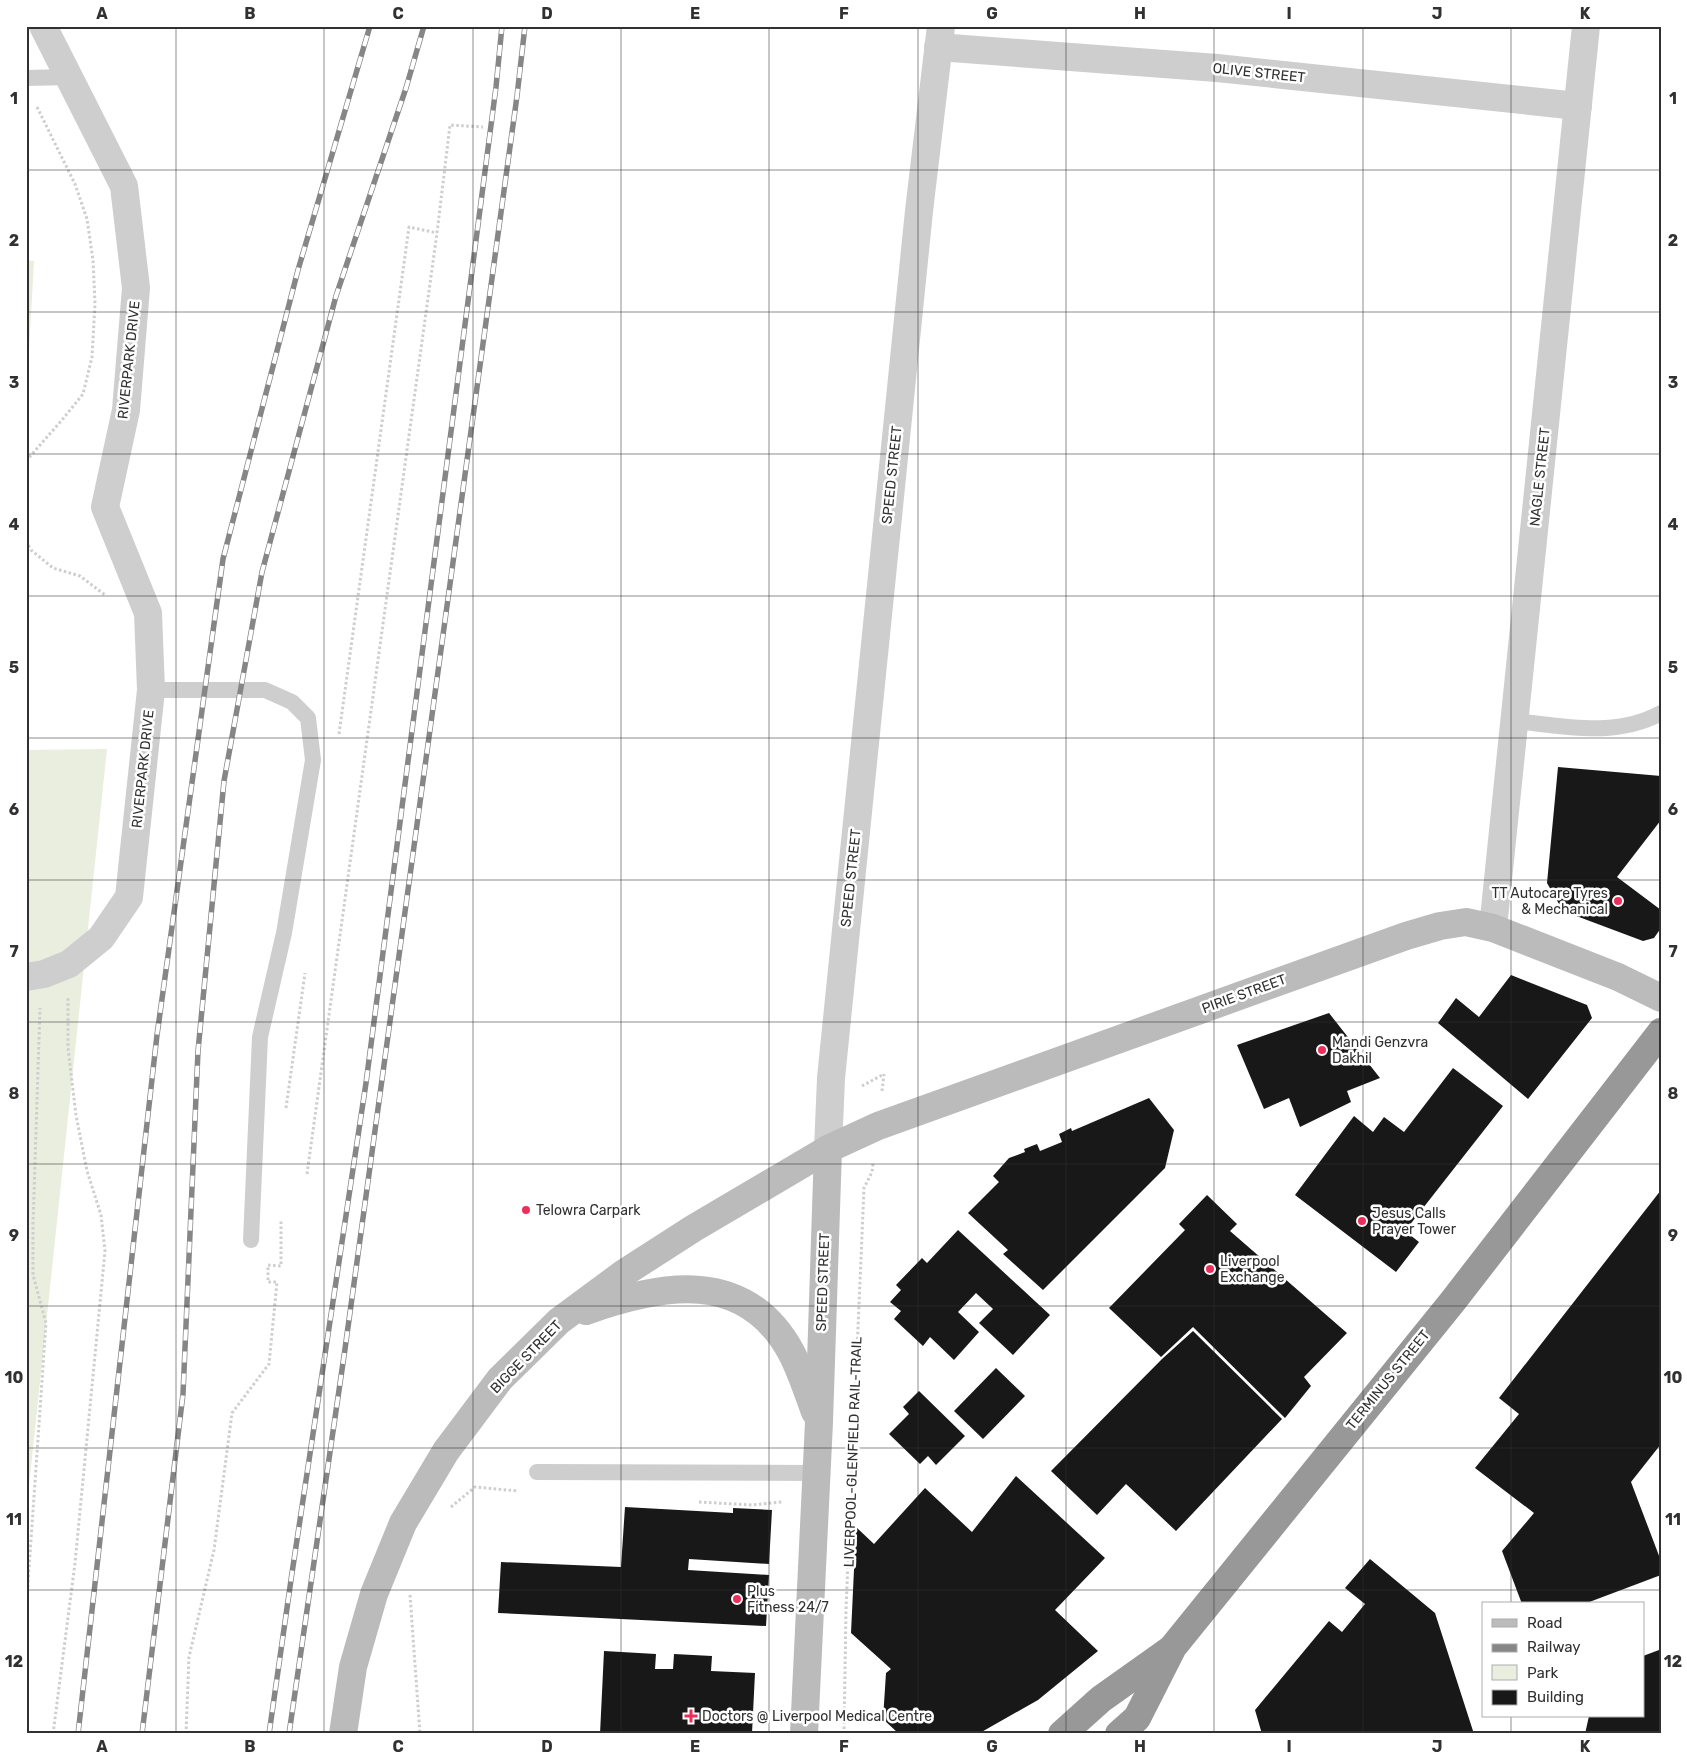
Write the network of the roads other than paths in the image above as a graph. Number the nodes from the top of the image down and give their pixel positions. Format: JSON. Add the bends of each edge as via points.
{"nodes":[{"id":1,"x":43,"y":26,"type":"edge"},
{"id":2,"x":1586,"y":26,"type":"edge"},
{"id":3,"x":940,"y":36,"type":"edge"},
{"id":4,"x":68,"y":77,"type":"junction"},
{"id":5,"x":26,"y":78,"type":"edge"},
{"id":6,"x":1578,"y":106,"type":"junction"},
{"id":7,"x":151,"y":690,"type":"junction"},
{"id":8,"x":1661,"y":713,"type":"edge"},
{"id":9,"x":1515,"y":720,"type":"junction"},
{"id":10,"x":1493,"y":928,"type":"junction"},
{"id":11,"x":26,"y":977,"type":"edge"},
{"id":12,"x":1661,"y":998,"type":"edge"},
{"id":13,"x":1661,"y":1032,"type":"edge"},
{"id":14,"x":828,"y":1149,"type":"junction"},
{"id":15,"x":252,"y":1240,"type":"dead end"},
{"id":16,"x":559,"y":1321,"type":"junction"},
{"id":17,"x":819,"y":1422,"type":"junction"},
{"id":18,"x":538,"y":1472,"type":"dead end"},
{"id":19,"x":817,"y":1473,"type":"junction"},
{"id":20,"x":1173,"y":1648,"type":"junction"},
{"id":21,"x":1127,"y":1728,"type":"edge"},
{"id":22,"x":343,"y":1734,"type":"edge"},
{"id":23,"x":804,"y":1734,"type":"edge"},
{"id":24,"x":1062,"y":1734,"type":"edge"}],
"edges":[{"from":1,"to":4,"type":"street","name":"RIVERPARK DRIVE"},
{"from":2,"to":6,"type":"street","name":"NAGLE STREET"},
{"from":3,"to":6,"type":"street","name":"OLIVE STREET"},
{"from":3,"to":14,"type":"street","name":"SPEED STREET","via":[[919,211],[833,1058]]},
{"from":4,"to":5,"type":"lane"},
{"from":4,"to":7,"type":"street","name":"RIVERPARK DRIVE","via":[[124,186],[136,288],[126,410],[106,507],[148,612]]},
{"from":6,"to":9,"type":"street","name":"NAGLE STREET"},
{"from":7,"to":11,"type":"street","name":"RIVERPARK DRIVE","via":[[129,897],[101,938],[69,964]]},
{"from":7,"to":15,"type":"lane","via":[[266,690],[292,702],[308,718],[313,760],[284,932],[260,1037]]},
{"from":8,"to":9,"type":"lane","via":[[1623,727],[1592,730]]},
{"from":9,"to":10,"type":"street","name":"NAGLE STREET"},
{"from":10,"to":12,"type":"street","name":"PIRIE STREET","via":[[1618,977]]},
{"from":10,"to":14,"type":"street","name":"PIRIE STREET","via":[[1466,922],[1406,936],[878,1126]]},
{"from":13,"to":20,"type":"highway","name":"TERMINUS STREET","via":[[1453,1301]]},
{"from":14,"to":16,"type":"street","name":"BIGGE STREET","via":[[686,1233]]},
{"from":14,"to":17,"type":"street","name":"SPEED STREET"},
{"from":16,"to":17,"type":"street","via":[[618,1300],[666,1290],[700,1290],[730,1295],[754,1308],[791,1352]]},
{"from":16,"to":22,"type":"street","name":"BIGGE STREET","via":[[500,1379],[446,1451],[403,1523],[374,1594],[353,1667]]},
{"from":17,"to":19,"type":"street","name":"SPEED STREET"},
{"from":18,"to":19,"type":"lane"},
{"from":19,"to":23,"type":"street","name":"SPEED STREET"},
{"from":20,"to":21,"type":"highway","name":"TERMINUS STREET"},
{"from":20,"to":24,"type":"highway","via":[[1100,1699]]}]}
